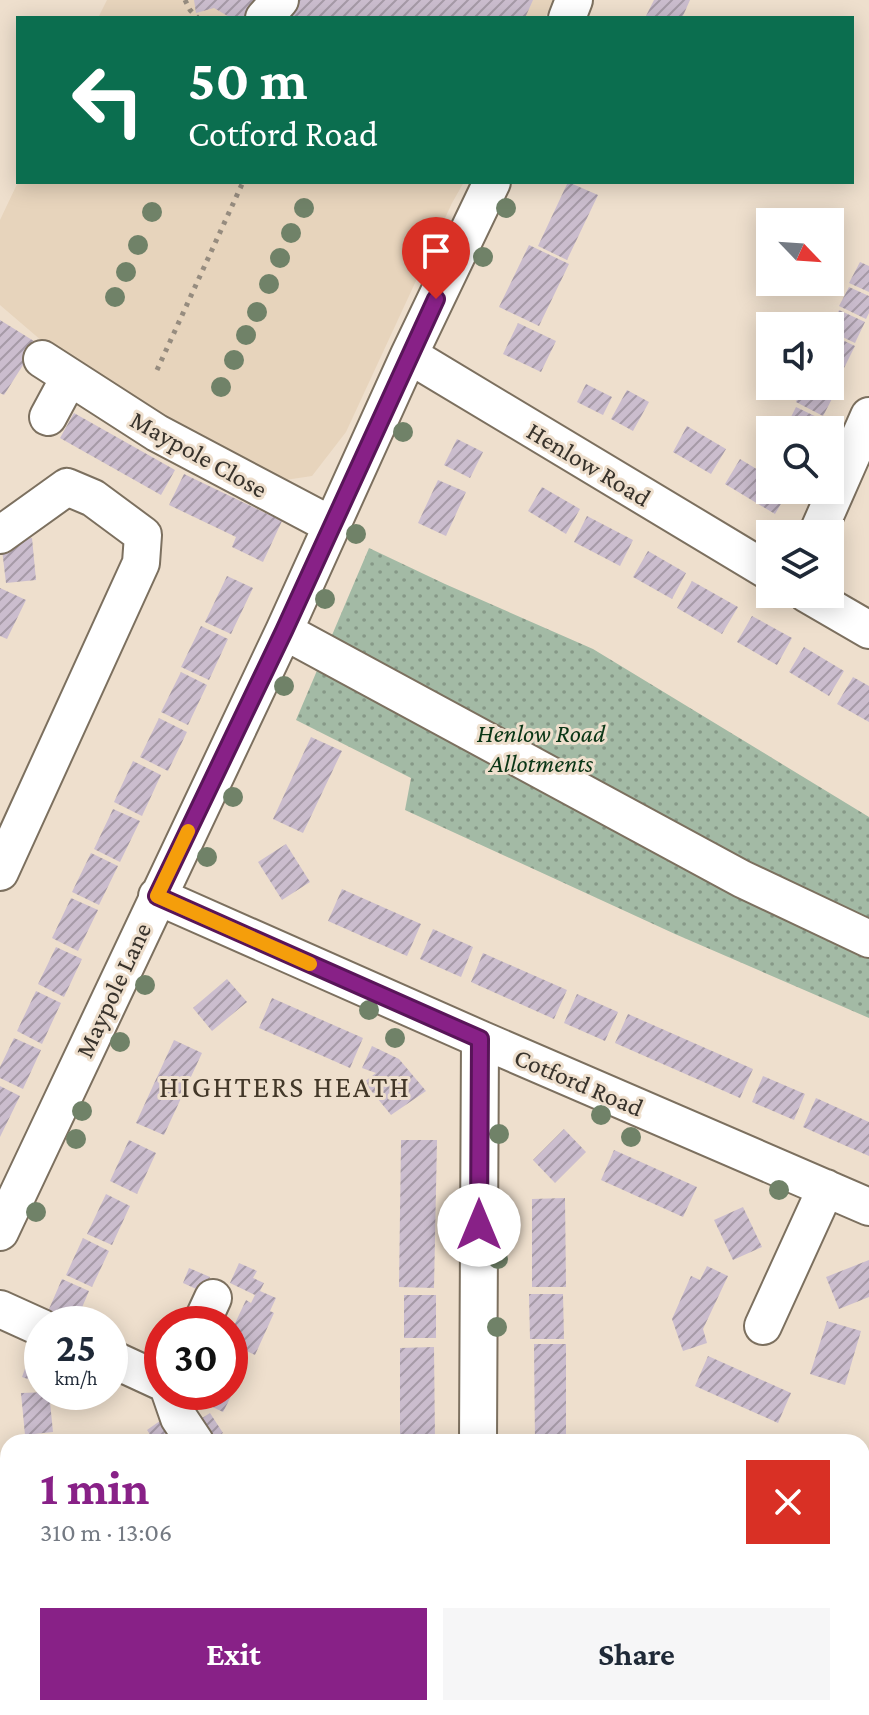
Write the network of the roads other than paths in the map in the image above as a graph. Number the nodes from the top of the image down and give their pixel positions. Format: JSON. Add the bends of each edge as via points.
{"nodes":[{"id":1,"x":280,"y":0,"type":"edge"},
{"id":2,"x":266,"y":16,"type":"edge"},
{"id":3,"x":491,"y":184,"type":"edge"},
{"id":4,"x":409,"y":355,"type":"junction"},
{"id":5,"x":869,"y":416,"type":"edge"},
{"id":6,"x":48,"y":417,"type":"dead end"},
{"id":7,"x":823,"y":520,"type":"edge"},
{"id":8,"x":331,"y":525,"type":"junction"},
{"id":9,"x":0,"y":535,"type":"edge"},
{"id":10,"x":756,"y":564,"type":"edge"},
{"id":11,"x":831,"y":608,"type":"edge"},
{"id":12,"x":869,"y":630,"type":"edge"},
{"id":13,"x":284,"y":631,"type":"junction"},
{"id":14,"x":0,"y":872,"type":"edge"},
{"id":15,"x":157,"y":896,"type":"junction"},
{"id":16,"x":869,"y":939,"type":"edge"},
{"id":17,"x":480,"y":1039,"type":"junction"},
{"id":18,"x":826,"y":1188,"type":"junction"},
{"id":19,"x":869,"y":1207,"type":"edge"},
{"id":20,"x":0,"y":1232,"type":"edge"},
{"id":21,"x":0,"y":1309,"type":"edge"},
{"id":22,"x":24,"y":1320,"type":"edge"},
{"id":23,"x":763,"y":1326,"type":"dead end"},
{"id":24,"x":176,"y":1410,"type":"edge"},
{"id":25,"x":190,"y":1434,"type":"edge"},
{"id":26,"x":478,"y":1434,"type":"edge"}],
"edges":[{"from":1,"to":2,"type":"street"},
{"from":3,"to":4,"type":"street","name":"Maypole Lane"},
{"from":4,"to":8,"type":"street","name":"Maypole Lane"},
{"from":4,"to":10,"type":"street","name":"Henlow Road"},
{"from":5,"to":7,"type":"street"},
{"from":6,"to":8,"type":"street","name":"Maypole Close","via":[[56,369],[157,433]]},
{"from":8,"to":13,"type":"street","name":"Maypole Lane"},
{"from":9,"to":14,"type":"street","via":[[67,487],[93,498],[143,535],[141,563]]},
{"from":11,"to":12,"type":"street"},
{"from":13,"to":15,"type":"street","name":"Maypole Lane"},
{"from":13,"to":16,"type":"street","via":[[742,879]]},
{"from":15,"to":17,"type":"street","name":"Cotford Road"},
{"from":15,"to":20,"type":"street","name":"Maypole Lane"},
{"from":17,"to":18,"type":"street","name":"Cotford Road"},
{"from":17,"to":26,"type":"street"},
{"from":18,"to":19,"type":"street","name":"Cotford Road"},
{"from":18,"to":23,"type":"street"},
{"from":21,"to":22,"type":"street"},
{"from":24,"to":25,"type":"street"}]}
